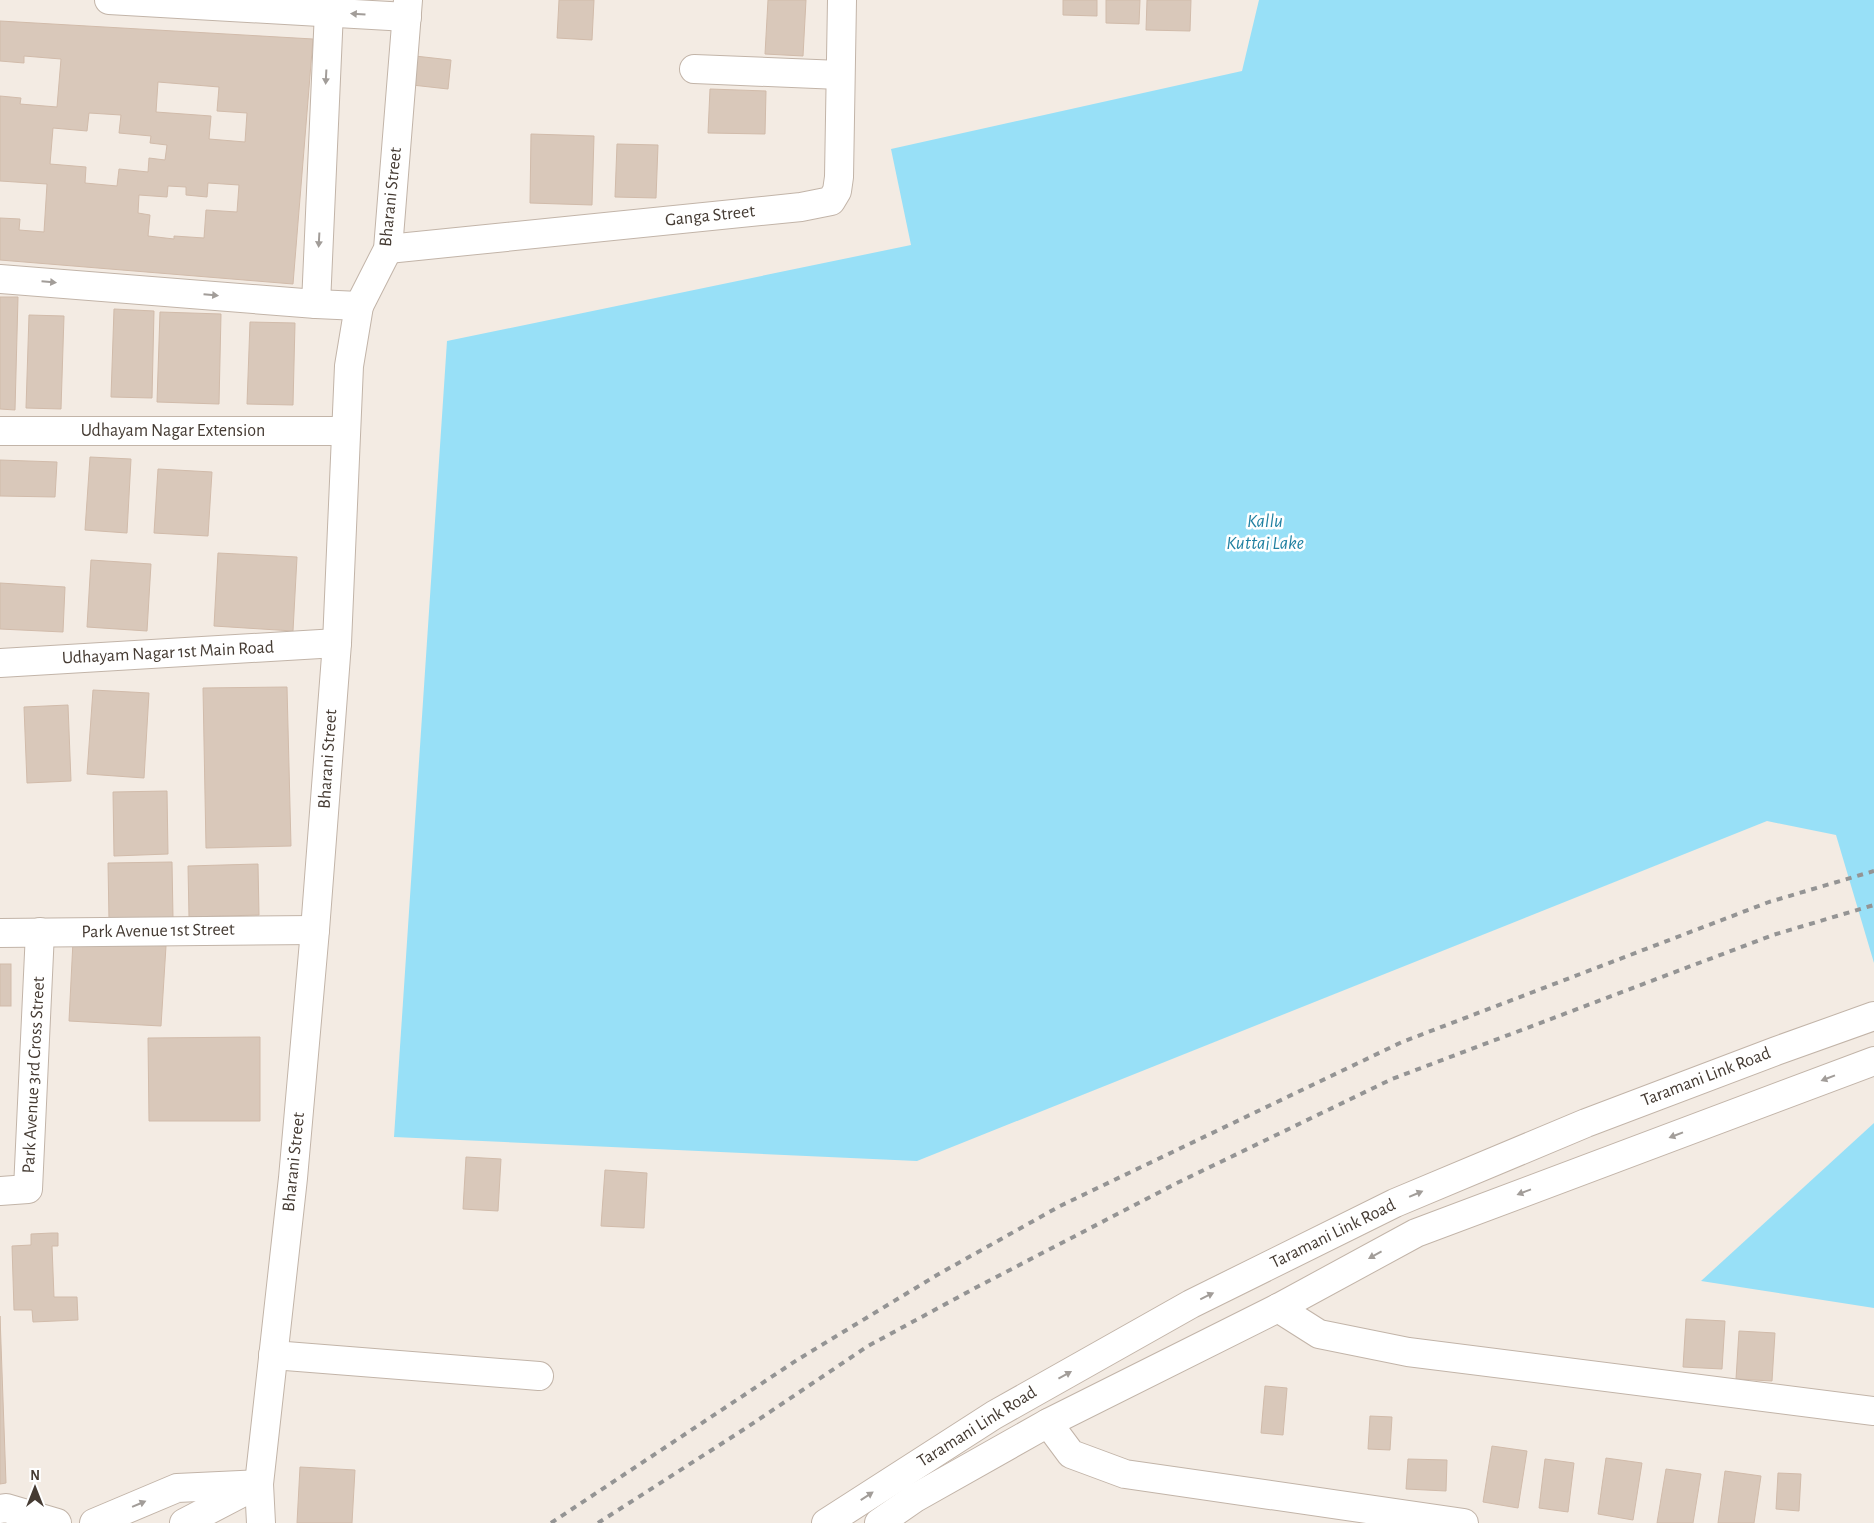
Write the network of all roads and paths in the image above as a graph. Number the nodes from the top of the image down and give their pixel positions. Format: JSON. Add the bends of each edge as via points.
{"nodes":[{"id":1,"x":109,"y":0,"type":"edge"},
{"id":2,"x":842,"y":0,"type":"edge"},
{"id":3,"x":407,"y":8,"type":"edge"},
{"id":4,"x":329,"y":11,"type":"junction"},
{"id":5,"x":694,"y":69,"type":"dead end"},
{"id":6,"x":840,"y":75,"type":"junction"},
{"id":7,"x":388,"y":249,"type":"junction"},
{"id":8,"x":0,"y":279,"type":"edge"},
{"id":9,"x":316,"y":304,"type":"junction"},
{"id":10,"x":359,"y":306,"type":"junction"},
{"id":11,"x":0,"y":431,"type":"edge"},
{"id":12,"x":346,"y":431,"type":"junction"},
{"id":13,"x":337,"y":643,"type":"junction"},
{"id":14,"x":0,"y":663,"type":"edge"},
{"id":15,"x":315,"y":930,"type":"junction"},
{"id":16,"x":40,"y":932,"type":"junction"},
{"id":17,"x":0,"y":933,"type":"edge"},
{"id":18,"x":1874,"y":1016,"type":"edge"},
{"id":19,"x":1874,"y":1061,"type":"edge"},
{"id":20,"x":0,"y":1191,"type":"edge"},
{"id":21,"x":1278,"y":1308,"type":"junction"},
{"id":22,"x":273,"y":1356,"type":"junction"},
{"id":23,"x":539,"y":1376,"type":"dead end"},
{"id":24,"x":1874,"y":1411,"type":"edge"},
{"id":25,"x":1048,"y":1423,"type":"junction"},
{"id":26,"x":258,"y":1484,"type":"junction"},
{"id":27,"x":0,"y":1509,"type":"edge"},
{"id":28,"x":57,"y":1523,"type":"edge"},
{"id":29,"x":94,"y":1523,"type":"edge"},
{"id":30,"x":184,"y":1523,"type":"edge"},
{"id":31,"x":261,"y":1523,"type":"edge"},
{"id":32,"x":826,"y":1523,"type":"edge"},
{"id":33,"x":879,"y":1523,"type":"edge"},
{"id":34,"x":1464,"y":1523,"type":"edge"}],
"edges":[{"from":1,"to":4,"type":"street"},
{"from":2,"to":6,"type":"street","name":"Ganga Street"},
{"from":3,"to":4,"type":"street","one_way":true},
{"from":3,"to":7,"type":"street","name":"Bharani Street"},
{"from":4,"to":9,"type":"street","one_way":true},
{"from":5,"to":6,"type":"street"},
{"from":6,"to":7,"type":"street","name":"Ganga Street","via":[[839,177],[837,191],[831,201],[801,207]]},
{"from":7,"to":10,"type":"street","name":"Bharani Street"},
{"from":8,"to":9,"type":"street","one_way":true},
{"from":9,"to":10,"type":"street"},
{"from":10,"to":12,"type":"street","name":"Bharani Street","via":[[349,366]]},
{"from":11,"to":12,"type":"street","name":"Udhayam Nagar Extension"},
{"from":12,"to":13,"type":"street","name":"Bharani Street"},
{"from":13,"to":14,"type":"street","name":"Udhayam Nagar 1st Main Road"},
{"from":13,"to":15,"type":"street","name":"Bharani Street"},
{"from":15,"to":16,"type":"street","name":"Park Avenue 1st Street"},
{"from":15,"to":22,"type":"street","name":"Bharani Street"},
{"from":16,"to":17,"type":"street","name":"Park Avenue 1st Street"},
{"from":16,"to":20,"type":"street","name":"Park Avenue 3rd Cross Street","via":[[28,1190]]},
{"from":32,"to":18,"type":"street","name":"Taramani Link Road","one_way":true,"via":[[1020,1400],[1191,1304],[1395,1203],[1586,1123]]},
{"from":19,"to":21,"type":"street","name":"Taramani Link Road","one_way":true,"via":[[1416,1233]]},
{"from":21,"to":24,"type":"street","via":[[1319,1334],[1408,1352]]},
{"from":21,"to":25,"type":"street","name":"Taramani Link Road"},
{"from":22,"to":23,"type":"street"},
{"from":22,"to":26,"type":"street","name":"Bharani Street"},
{"from":25,"to":33,"type":"street","name":"Taramani Link Road","via":[[915,1498]]},
{"from":25,"to":34,"type":"street","via":[[1071,1454],[1125,1474]]},
{"from":29,"to":26,"type":"street","one_way":true,"via":[[177,1488]]},
{"from":26,"to":30,"type":"street"},
{"from":26,"to":31,"type":"street","name":"Bharani Street"},
{"from":27,"to":28,"type":"street"}]}
